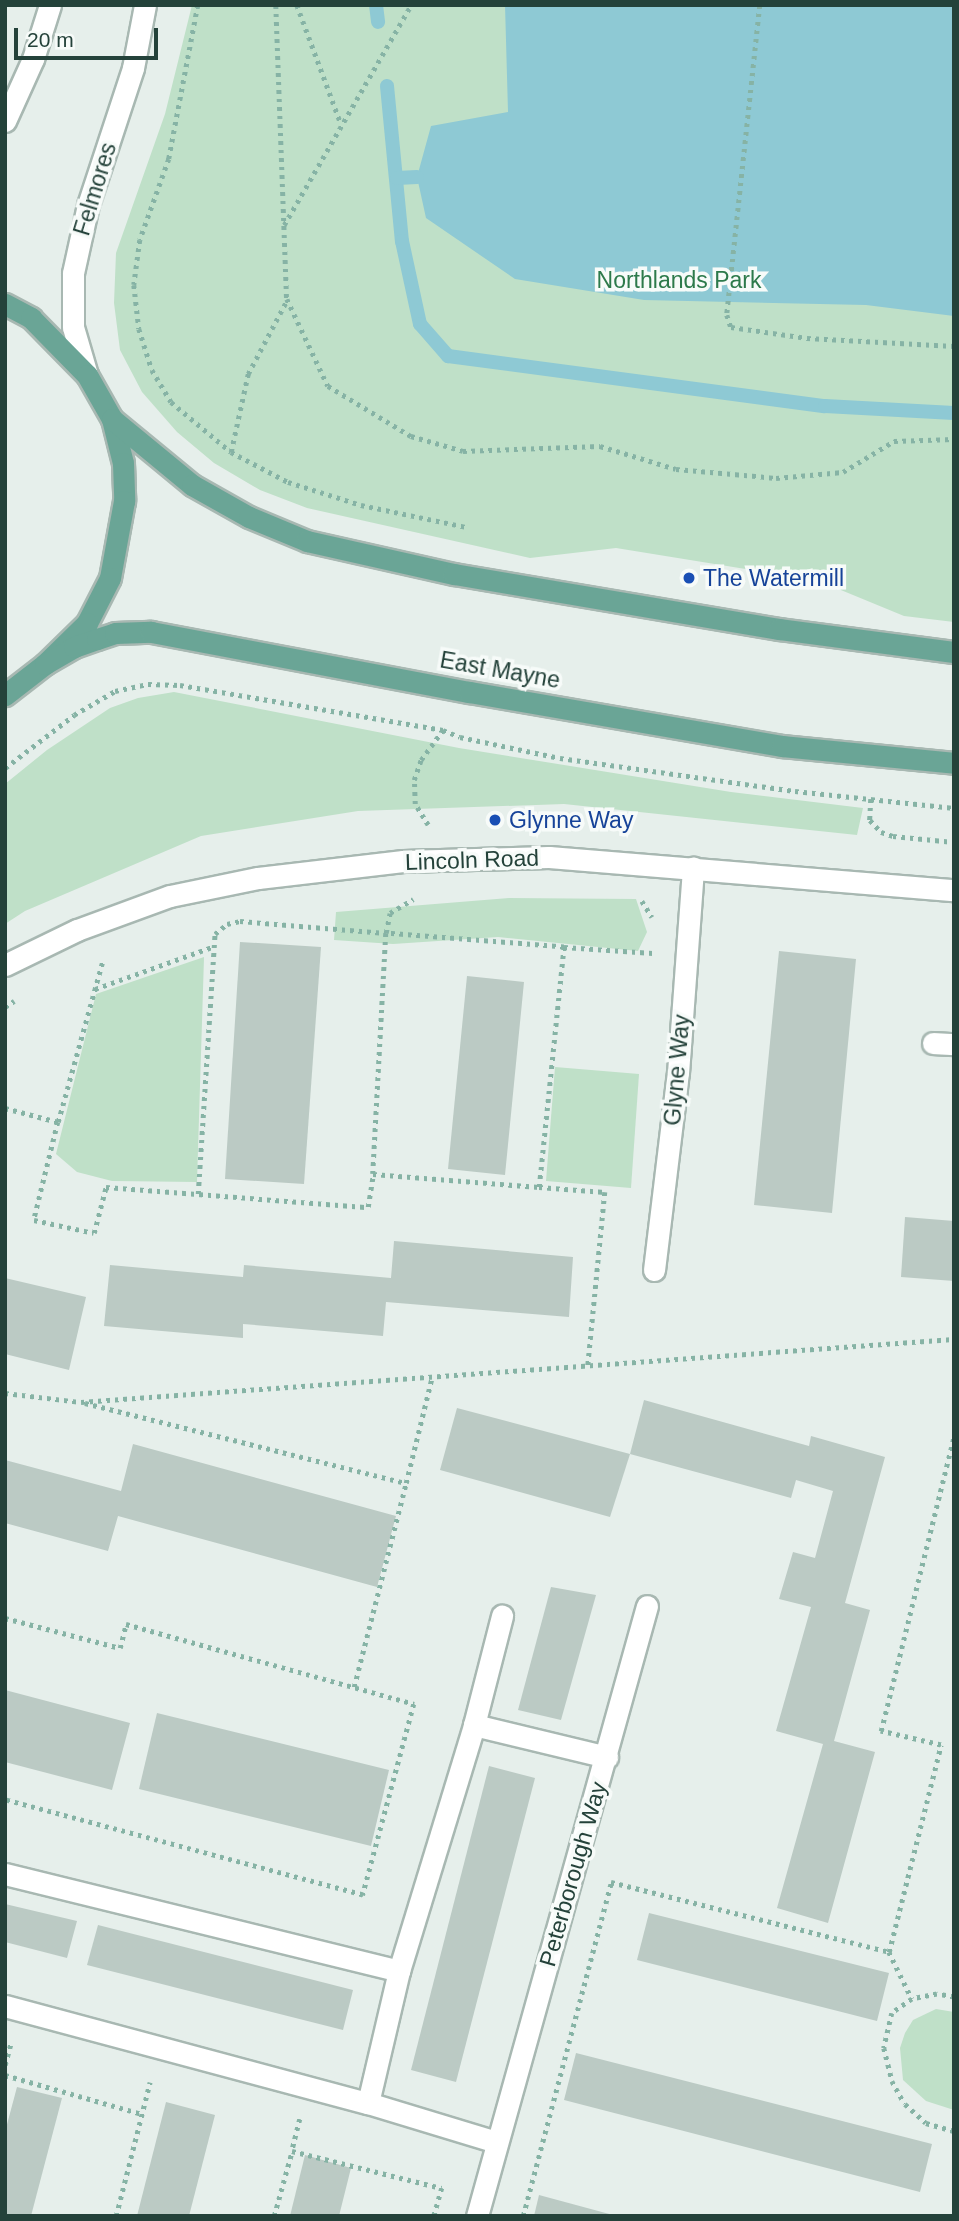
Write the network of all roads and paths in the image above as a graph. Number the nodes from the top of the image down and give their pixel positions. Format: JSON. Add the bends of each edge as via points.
{"nodes":[{"id":1,"x":50,"y":5,"type":"edge"},
{"id":2,"x":145,"y":5,"type":"edge"},
{"id":3,"x":198,"y":5,"type":"edge"},
{"id":4,"x":276,"y":5,"type":"edge"},
{"id":5,"x":297,"y":5,"type":"edge"},
{"id":6,"x":411,"y":5,"type":"edge"},
{"id":7,"x":760,"y":5,"type":"edge"},
{"id":8,"x":5,"y":121,"type":"edge"},
{"id":9,"x":342,"y":125,"type":"junction"},
{"id":10,"x":284,"y":226,"type":"junction"},
{"id":11,"x":287,"y":299,"type":"junction"},
{"id":12,"x":5,"y":304,"type":"edge"},
{"id":13,"x":954,"y":346,"type":"edge"},
{"id":14,"x":87,"y":375,"type":"junction"},
{"id":15,"x":112,"y":419,"type":"junction"},
{"id":16,"x":954,"y":439,"type":"edge"},
{"id":17,"x":231,"y":452,"type":"junction"},
{"id":18,"x":466,"y":527,"type":"dead end"},
{"id":19,"x":954,"y":652,"type":"edge"},
{"id":20,"x":45,"y":664,"type":"junction"},
{"id":21,"x":5,"y":695,"type":"edge"},
{"id":22,"x":443,"y":730,"type":"junction"},
{"id":23,"x":954,"y":763,"type":"edge"},
{"id":24,"x":5,"y":768,"type":"edge"},
{"id":25,"x":871,"y":799,"type":"junction"},
{"id":26,"x":954,"y":808,"type":"edge"},
{"id":27,"x":429,"y":827,"type":"dead end"},
{"id":28,"x":954,"y":842,"type":"edge"},
{"id":29,"x":693,"y":868,"type":"junction"},
{"id":30,"x":954,"y":890,"type":"edge"},
{"id":31,"x":637,"y":896,"type":"dead end"},
{"id":32,"x":422,"y":898,"type":"dead end"},
{"id":33,"x":654,"y":920,"type":"dead end"},
{"id":34,"x":387,"y":933,"type":"junction"},
{"id":35,"x":215,"y":946,"type":"junction"},
{"id":36,"x":654,"y":946,"type":"dead end"},
{"id":37,"x":564,"y":947,"type":"junction"},
{"id":38,"x":93,"y":960,"type":"dead end"},
{"id":39,"x":5,"y":965,"type":"edge"},
{"id":40,"x":95,"y":989,"type":"junction"},
{"id":41,"x":16,"y":1000,"type":"dead end"},
{"id":42,"x":5,"y":1007,"type":"edge"},
{"id":43,"x":5,"y":1108,"type":"edge"},
{"id":44,"x":58,"y":1122,"type":"junction"},
{"id":45,"x":373,"y":1174,"type":"junction"},
{"id":46,"x":539,"y":1187,"type":"junction"},
{"id":47,"x":198,"y":1194,"type":"junction"},
{"id":48,"x":653,"y":1270,"type":"dead end"},
{"id":49,"x":954,"y":1339,"type":"edge"},
{"id":50,"x":588,"y":1365,"type":"junction"},
{"id":51,"x":432,"y":1377,"type":"junction"},
{"id":52,"x":5,"y":1393,"type":"edge"},
{"id":53,"x":81,"y":1402,"type":"junction"},
{"id":54,"x":954,"y":1435,"type":"edge"},
{"id":55,"x":407,"y":1483,"type":"junction"},
{"id":56,"x":647,"y":1606,"type":"dead end"},
{"id":57,"x":502,"y":1616,"type":"dead end"},
{"id":58,"x":5,"y":1618,"type":"edge"},
{"id":59,"x":354,"y":1687,"type":"junction"},
{"id":60,"x":474,"y":1725,"type":"junction"},
{"id":61,"x":607,"y":1757,"type":"junction"},
{"id":62,"x":5,"y":1800,"type":"edge"},
{"id":63,"x":5,"y":1874,"type":"edge"},
{"id":64,"x":889,"y":1952,"type":"junction"},
{"id":65,"x":399,"y":1971,"type":"junction"},
{"id":66,"x":954,"y":1997,"type":"edge"},
{"id":67,"x":912,"y":1999,"type":"junction"},
{"id":68,"x":5,"y":2006,"type":"edge"},
{"id":69,"x":5,"y":2038,"type":"edge"},
{"id":70,"x":5,"y":2066,"type":"edge"},
{"id":71,"x":5,"y":2075,"type":"edge"},
{"id":72,"x":163,"y":2085,"type":"dead end"},
{"id":73,"x":368,"y":2103,"type":"junction"},
{"id":74,"x":142,"y":2114,"type":"junction"},
{"id":75,"x":288,"y":2115,"type":"dead end"},
{"id":76,"x":954,"y":2131,"type":"edge"},
{"id":77,"x":496,"y":2141,"type":"junction"},
{"id":78,"x":292,"y":2151,"type":"junction"},
{"id":79,"x":116,"y":2216,"type":"edge"},
{"id":80,"x":274,"y":2216,"type":"edge"},
{"id":81,"x":435,"y":2216,"type":"edge"},
{"id":82,"x":477,"y":2216,"type":"edge"},
{"id":83,"x":523,"y":2216,"type":"edge"}],
"edges":[{"from":1,"to":8,"type":"street","via":[[33,59]]},
{"from":2,"to":14,"type":"street","name":"Felmores","via":[[134,68],[88,205],[73,273],[73,327]]},
{"from":3,"to":17,"type":"path","via":[[169,159],[140,240],[134,285],[139,329],[152,370],[171,402]]},
{"from":4,"to":10,"type":"path"},
{"from":5,"to":9,"type":"path"},
{"from":6,"to":9,"type":"path"},
{"from":7,"to":13,"type":"path","via":[[727,315],[731,327],[794,336]]},
{"from":9,"to":10,"type":"path"},
{"from":10,"to":11,"type":"path"},
{"from":11,"to":16,"type":"path","via":[[328,386],[411,436],[463,451],[600,446],[677,469],[776,478],[843,472],[894,441]]},
{"from":11,"to":17,"type":"path","via":[[248,374]]},
{"from":12,"to":14,"type":"main road","via":[[31,318]]},
{"from":14,"to":15,"type":"main road"},
{"from":15,"to":19,"type":"main road","via":[[192,485],[249,517],[307,541],[454,574],[779,629]]},
{"from":15,"to":20,"type":"main road","via":[[123,463],[124,501],[110,578],[87,623]]},
{"from":17,"to":18,"type":"path","via":[[288,482],[324,494]]},
{"from":20,"to":21,"type":"main road"},
{"from":20,"to":23,"type":"main road","name":"East Mayne","via":[[106,636],[151,632],[782,746]]},
{"from":22,"to":24,"type":"path","via":[[180,685],[148,684],[115,691],[74,715]]},
{"from":22,"to":25,"type":"path","via":[[560,758]]},
{"from":22,"to":27,"type":"path","via":[[421,760],[414,780],[415,804]]},
{"from":25,"to":26,"type":"path"},
{"from":25,"to":28,"type":"path","via":[[870,820],[881,832]]},
{"from":29,"to":30,"type":"street","name":"Lincoln Road"},
{"from":29,"to":39,"type":"street","name":"Lincoln Road","via":[[549,857],[403,861],[258,878],[170,896],[77,930]]},
{"from":29,"to":48,"type":"street","name":"Glyne Way","via":[[678,1073]]},
{"from":31,"to":33,"type":"path"},
{"from":32,"to":34,"type":"path","via":[[409,899],[390,913]]},
{"from":34,"to":35,"type":"path","via":[[240,921],[215,934]]},
{"from":34,"to":37,"type":"path"},
{"from":34,"to":45,"type":"path"},
{"from":35,"to":40,"type":"path"},
{"from":35,"to":47,"type":"path"},
{"from":36,"to":37,"type":"path","via":[[653,954]]},
{"from":37,"to":46,"type":"path"},
{"from":38,"to":40,"type":"path","via":[[105,955]]},
{"from":40,"to":44,"type":"path"},
{"from":41,"to":42,"type":"path"},
{"from":43,"to":44,"type":"path"},
{"from":44,"to":47,"type":"path","via":[[34,1220],[94,1233],[106,1187]]},
{"from":45,"to":46,"type":"path"},
{"from":45,"to":47,"type":"path","via":[[368,1207]]},
{"from":46,"to":50,"type":"path","via":[[604,1192]]},
{"from":49,"to":50,"type":"path"},
{"from":50,"to":51,"type":"path"},
{"from":51,"to":53,"type":"path"},
{"from":51,"to":55,"type":"path"},
{"from":52,"to":53,"type":"path"},
{"from":53,"to":55,"type":"path"},
{"from":54,"to":64,"type":"path","via":[[881,1731],[941,1745]]},
{"from":55,"to":59,"type":"path"},
{"from":56,"to":61,"type":"street","name":"Peterborough Way"},
{"from":57,"to":60,"type":"street"},
{"from":58,"to":59,"type":"path","via":[[120,1648],[126,1624]]},
{"from":59,"to":62,"type":"path","via":[[414,1704],[363,1895]]},
{"from":60,"to":61,"type":"street"},
{"from":60,"to":65,"type":"street"},
{"from":61,"to":77,"type":"street","name":"Peterborough Way"},
{"from":63,"to":65,"type":"street"},
{"from":64,"to":67,"type":"path"},
{"from":64,"to":83,"type":"path","via":[[611,1882]]},
{"from":65,"to":73,"type":"street"},
{"from":66,"to":67,"type":"path","via":[[937,1994]]},
{"from":67,"to":76,"type":"path","via":[[892,2013],[884,2048],[892,2081],[905,2104],[926,2123]]},
{"from":68,"to":73,"type":"street"},
{"from":69,"to":70,"type":"path","via":[[12,2039]]},
{"from":71,"to":74,"type":"path"},
{"from":72,"to":74,"type":"path","via":[[150,2082]]},
{"from":73,"to":77,"type":"street"},
{"from":74,"to":79,"type":"path"},
{"from":75,"to":78,"type":"path","via":[[300,2118]]},
{"from":77,"to":82,"type":"street","name":"Peterborough Way"},
{"from":78,"to":80,"type":"path"},
{"from":78,"to":81,"type":"path","via":[[442,2188]]}]}
